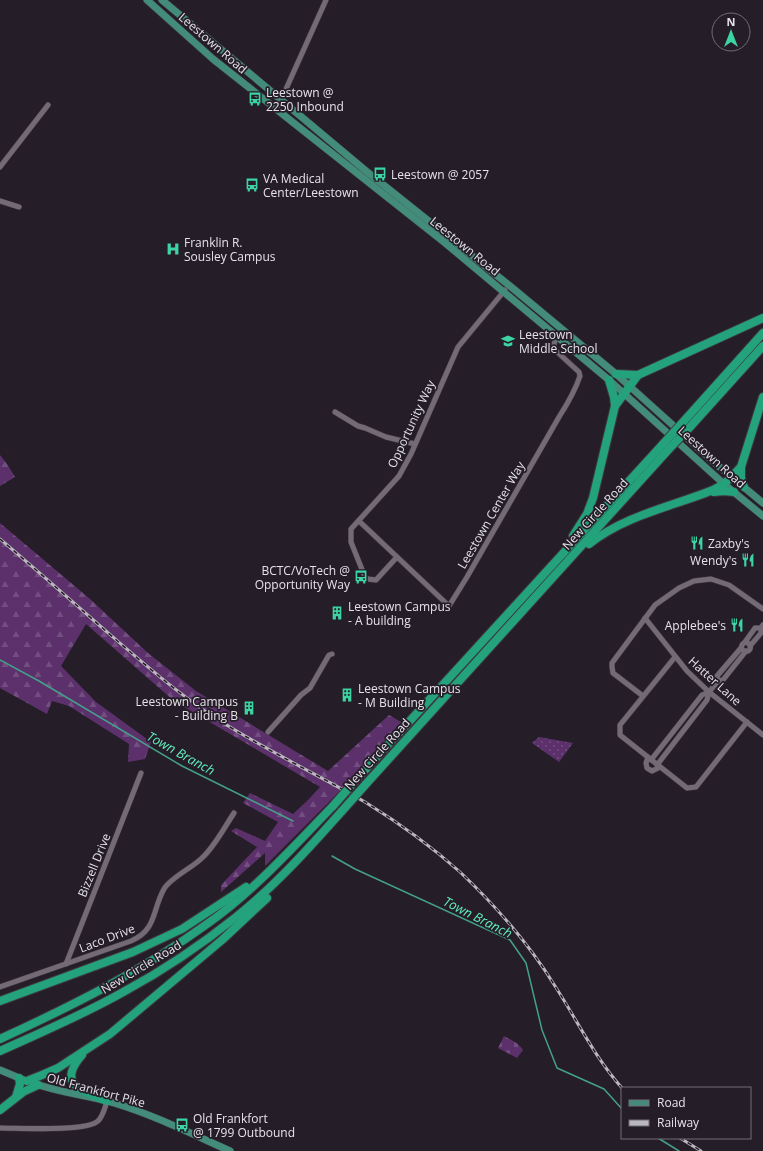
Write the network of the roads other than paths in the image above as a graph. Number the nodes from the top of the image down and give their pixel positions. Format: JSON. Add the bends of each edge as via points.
{"nodes":[{"id":1,"x":147,"y":0,"type":"edge"},
{"id":2,"x":162,"y":0,"type":"edge"},
{"id":3,"x":326,"y":0,"type":"edge"},
{"id":4,"x":281,"y":99,"type":"junction"},
{"id":5,"x":48,"y":105,"type":"dead end"},
{"id":6,"x":277,"y":109,"type":"junction"},
{"id":7,"x":0,"y":167,"type":"edge"},
{"id":8,"x":0,"y":201,"type":"edge"},
{"id":9,"x":19,"y":207,"type":"dead end"},
{"id":10,"x":510,"y":286,"type":"junction"},
{"id":11,"x":503,"y":292,"type":"junction"},
{"id":12,"x":763,"y":318,"type":"edge"},
{"id":13,"x":560,"y":333,"type":"junction"},
{"id":14,"x":763,"y":333,"type":"edge"},
{"id":15,"x":763,"y":346,"type":"edge"},
{"id":16,"x":638,"y":374,"type":"junction"},
{"id":17,"x":613,"y":377,"type":"junction"},
{"id":18,"x":627,"y":389,"type":"junction"},
{"id":19,"x":763,"y":397,"type":"edge"},
{"id":20,"x":615,"y":406,"type":"junction"},
{"id":21,"x":336,"y":412,"type":"dead end"},
{"id":22,"x":415,"y":444,"type":"junction"},
{"id":23,"x":666,"y":446,"type":"junction"},
{"id":24,"x":741,"y":466,"type":"junction"},
{"id":25,"x":731,"y":476,"type":"junction"},
{"id":26,"x":724,"y":484,"type":"junction"},
{"id":27,"x":744,"y":487,"type":"junction"},
{"id":28,"x":734,"y":492,"type":"junction"},
{"id":29,"x":707,"y":493,"type":"junction"},
{"id":30,"x":763,"y":503,"type":"edge"},
{"id":31,"x":763,"y":516,"type":"edge"},
{"id":32,"x":359,"y":521,"type":"junction"},
{"id":33,"x":577,"y":552,"type":"junction"},
{"id":34,"x":561,"y":555,"type":"junction"},
{"id":35,"x":397,"y":557,"type":"junction"},
{"id":36,"x":763,"y":609,"type":"edge"},
{"id":37,"x":645,"y":618,"type":"junction"},
{"id":38,"x":762,"y":627,"type":"edge"},
{"id":39,"x":745,"y":642,"type":"junction"},
{"id":40,"x":750,"y":646,"type":"junction"},
{"id":41,"x":743,"y":649,"type":"junction"},
{"id":42,"x":332,"y":654,"type":"dead end"},
{"id":43,"x":675,"y":657,"type":"junction"},
{"id":44,"x":709,"y":692,"type":"junction"},
{"id":45,"x":643,"y":696,"type":"junction"},
{"id":46,"x":747,"y":722,"type":"junction"},
{"id":47,"x":268,"y":732,"type":"dead end"},
{"id":48,"x":763,"y":735,"type":"edge"},
{"id":49,"x":649,"y":759,"type":"junction"},
{"id":50,"x":658,"y":766,"type":"junction"},
{"id":51,"x":141,"y":773,"type":"dead end"},
{"id":52,"x":234,"y":813,"type":"dead end"},
{"id":53,"x":280,"y":877,"type":"junction"},
{"id":54,"x":261,"y":879,"type":"junction"},
{"id":55,"x":66,"y":964,"type":"junction"},
{"id":56,"x":0,"y":987,"type":"edge"},
{"id":57,"x":0,"y":1000,"type":"edge"},
{"id":58,"x":0,"y":1039,"type":"edge"},
{"id":59,"x":86,"y":1050,"type":"junction"},
{"id":60,"x":0,"y":1051,"type":"edge"},
{"id":61,"x":2,"y":1070,"type":"edge"},
{"id":62,"x":19,"y":1078,"type":"junction"},
{"id":63,"x":27,"y":1081,"type":"junction"},
{"id":64,"x":38,"y":1085,"type":"junction"},
{"id":65,"x":16,"y":1098,"type":"junction"},
{"id":66,"x":107,"y":1102,"type":"junction"},
{"id":67,"x":0,"y":1110,"type":"edge"},
{"id":68,"x":0,"y":1128,"type":"edge"},
{"id":69,"x":230,"y":1151,"type":"edge"}],
"edges":[{"from":1,"to":6,"type":"main road","name":"Leestown Road","via":[[213,59]]},
{"from":2,"to":4,"type":"main road","name":"Leestown Road"},
{"from":3,"to":4,"type":"street"},
{"from":4,"to":6,"type":"street"},
{"from":4,"to":10,"type":"main road","name":"Leestown Road","via":[[366,171]]},
{"from":5,"to":7,"type":"street"},
{"from":6,"to":11,"type":"main road","name":"Leestown Road"},
{"from":8,"to":9,"type":"street"},
{"from":10,"to":11,"type":"street","name":"Opportunity Way"},
{"from":10,"to":13,"type":"main road","name":"Leestown Road"},
{"from":11,"to":13,"type":"main road","name":"Leestown Road"},
{"from":11,"to":22,"type":"street","name":"Opportunity Way","via":[[458,347]]},
{"from":12,"to":16,"type":"highway"},
{"from":13,"to":17,"type":"main road","name":"Leestown Road"},
{"from":13,"to":35,"type":"street","name":"Leestown Center Way","via":[[554,342],[555,350],[580,376],[571,398],[449,606]]},
{"from":14,"to":23,"type":"highway","name":"New Circle Road","bridge":true,"via":[[684,421]]},
{"from":15,"to":23,"type":"highway","name":"New Circle Road","bridge":true,"via":[[690,427]]},
{"from":16,"to":17,"type":"highway"},
{"from":16,"to":18,"type":"highway"},
{"from":17,"to":18,"type":"main road","name":"Leestown Road"},
{"from":17,"to":20,"type":"highway"},
{"from":18,"to":20,"type":"highway"},
{"from":18,"to":25,"type":"main road","name":"Leestown Road"},
{"from":18,"to":26,"type":"main road","name":"Leestown Road"},
{"from":19,"to":24,"type":"highway"},
{"from":20,"to":34,"type":"highway","via":[[590,506]]},
{"from":21,"to":22,"type":"street","via":[[358,426],[386,437]]},
{"from":22,"to":32,"type":"street","name":"Opportunity Way","via":[[399,476]]},
{"from":23,"to":33,"type":"highway","name":"New Circle Road"},
{"from":23,"to":34,"type":"highway","name":"New Circle Road"},
{"from":24,"to":25,"type":"highway"},
{"from":24,"to":27,"type":"highway"},
{"from":25,"to":26,"type":"highway"},
{"from":25,"to":27,"type":"main road","name":"Leestown Road"},
{"from":26,"to":28,"type":"main road","name":"Leestown Road"},
{"from":26,"to":29,"type":"highway"},
{"from":27,"to":30,"type":"main road","name":"Leestown Road"},
{"from":28,"to":29,"type":"highway"},
{"from":28,"to":31,"type":"main road","name":"Leestown Road"},
{"from":29,"to":33,"type":"highway","via":[[628,520]]},
{"from":32,"to":35,"type":"street","name":"Leestown Center Way"},
{"from":32,"to":35,"type":"street","name":"Opportunity Way","via":[[351,529],[351,542],[368,579],[376,580]]},
{"from":33,"to":53,"type":"highway","name":"New Circle Road","bridge":true},
{"from":34,"to":54,"type":"highway","name":"New Circle Road","bridge":true,"via":[[333,806]]},
{"from":36,"to":37,"type":"street","via":[[729,585],[711,579],[694,581],[679,588],[655,605]]},
{"from":37,"to":43,"type":"street","name":"Hatter Lane"},
{"from":37,"to":45,"type":"street","via":[[612,663],[613,673]]},
{"from":38,"to":39,"type":"street","via":[[755,628]]},
{"from":38,"to":40,"type":"street"},
{"from":39,"to":40,"type":"street"},
{"from":39,"to":41,"type":"street","via":[[742,644]]},
{"from":40,"to":41,"type":"street","via":[[749,649]]},
{"from":41,"to":44,"type":"street","via":[[717,676],[718,681]]},
{"from":42,"to":47,"type":"street","via":[[310,688]]},
{"from":43,"to":44,"type":"street","name":"Hatter Lane"},
{"from":43,"to":45,"type":"street"},
{"from":44,"to":46,"type":"street","name":"Hatter Lane"},
{"from":44,"to":49,"type":"street","via":[[702,695]]},
{"from":44,"to":50,"type":"street","via":[[707,700]]},
{"from":45,"to":49,"type":"street","via":[[620,726],[620,734]]},
{"from":46,"to":48,"type":"street","name":"Hatter Lane"},
{"from":46,"to":50,"type":"street","via":[[696,787],[687,788]]},
{"from":49,"to":50,"type":"street"},
{"from":49,"to":50,"type":"street","via":[[646,763],[647,768],[652,771]]},
{"from":51,"to":55,"type":"street","name":"Bizzell Drive"},
{"from":52,"to":55,"type":"street","name":"Laco Drive","via":[[207,853],[164,888],[144,934]]},
{"from":53,"to":59,"type":"highway","via":[[273,891],[222,940],[110,1034]]},
{"from":53,"to":60,"type":"highway","name":"New Circle Road","via":[[236,917],[154,975],[96,1006]]},
{"from":54,"to":57,"type":"highway","via":[[243,888],[182,929],[153,943]]},
{"from":54,"to":58,"type":"highway","name":"New Circle Road","via":[[207,924],[158,958],[87,997]]},
{"from":55,"to":56,"type":"street","name":"Laco Drive"},
{"from":59,"to":63,"type":"highway","via":[[58,1068]]},
{"from":59,"to":66,"type":"highway","via":[[72,1069],[72,1081],[78,1089]]},
{"from":61,"to":62,"type":"main road","name":"Old Frankfort Pike"},
{"from":62,"to":63,"type":"main road","name":"Old Frankfort Pike"},
{"from":62,"to":65,"type":"highway"},
{"from":63,"to":64,"type":"main road","name":"Old Frankfort Pike"},
{"from":64,"to":65,"type":"highway"},
{"from":64,"to":66,"type":"main road","name":"Old Frankfort Pike"},
{"from":65,"to":67,"type":"highway"},
{"from":66,"to":68,"type":"street","via":[[102,1117],[87,1127]]},
{"from":66,"to":69,"type":"main road","name":"Old Frankfort Pike","via":[[142,1113]]}]}
